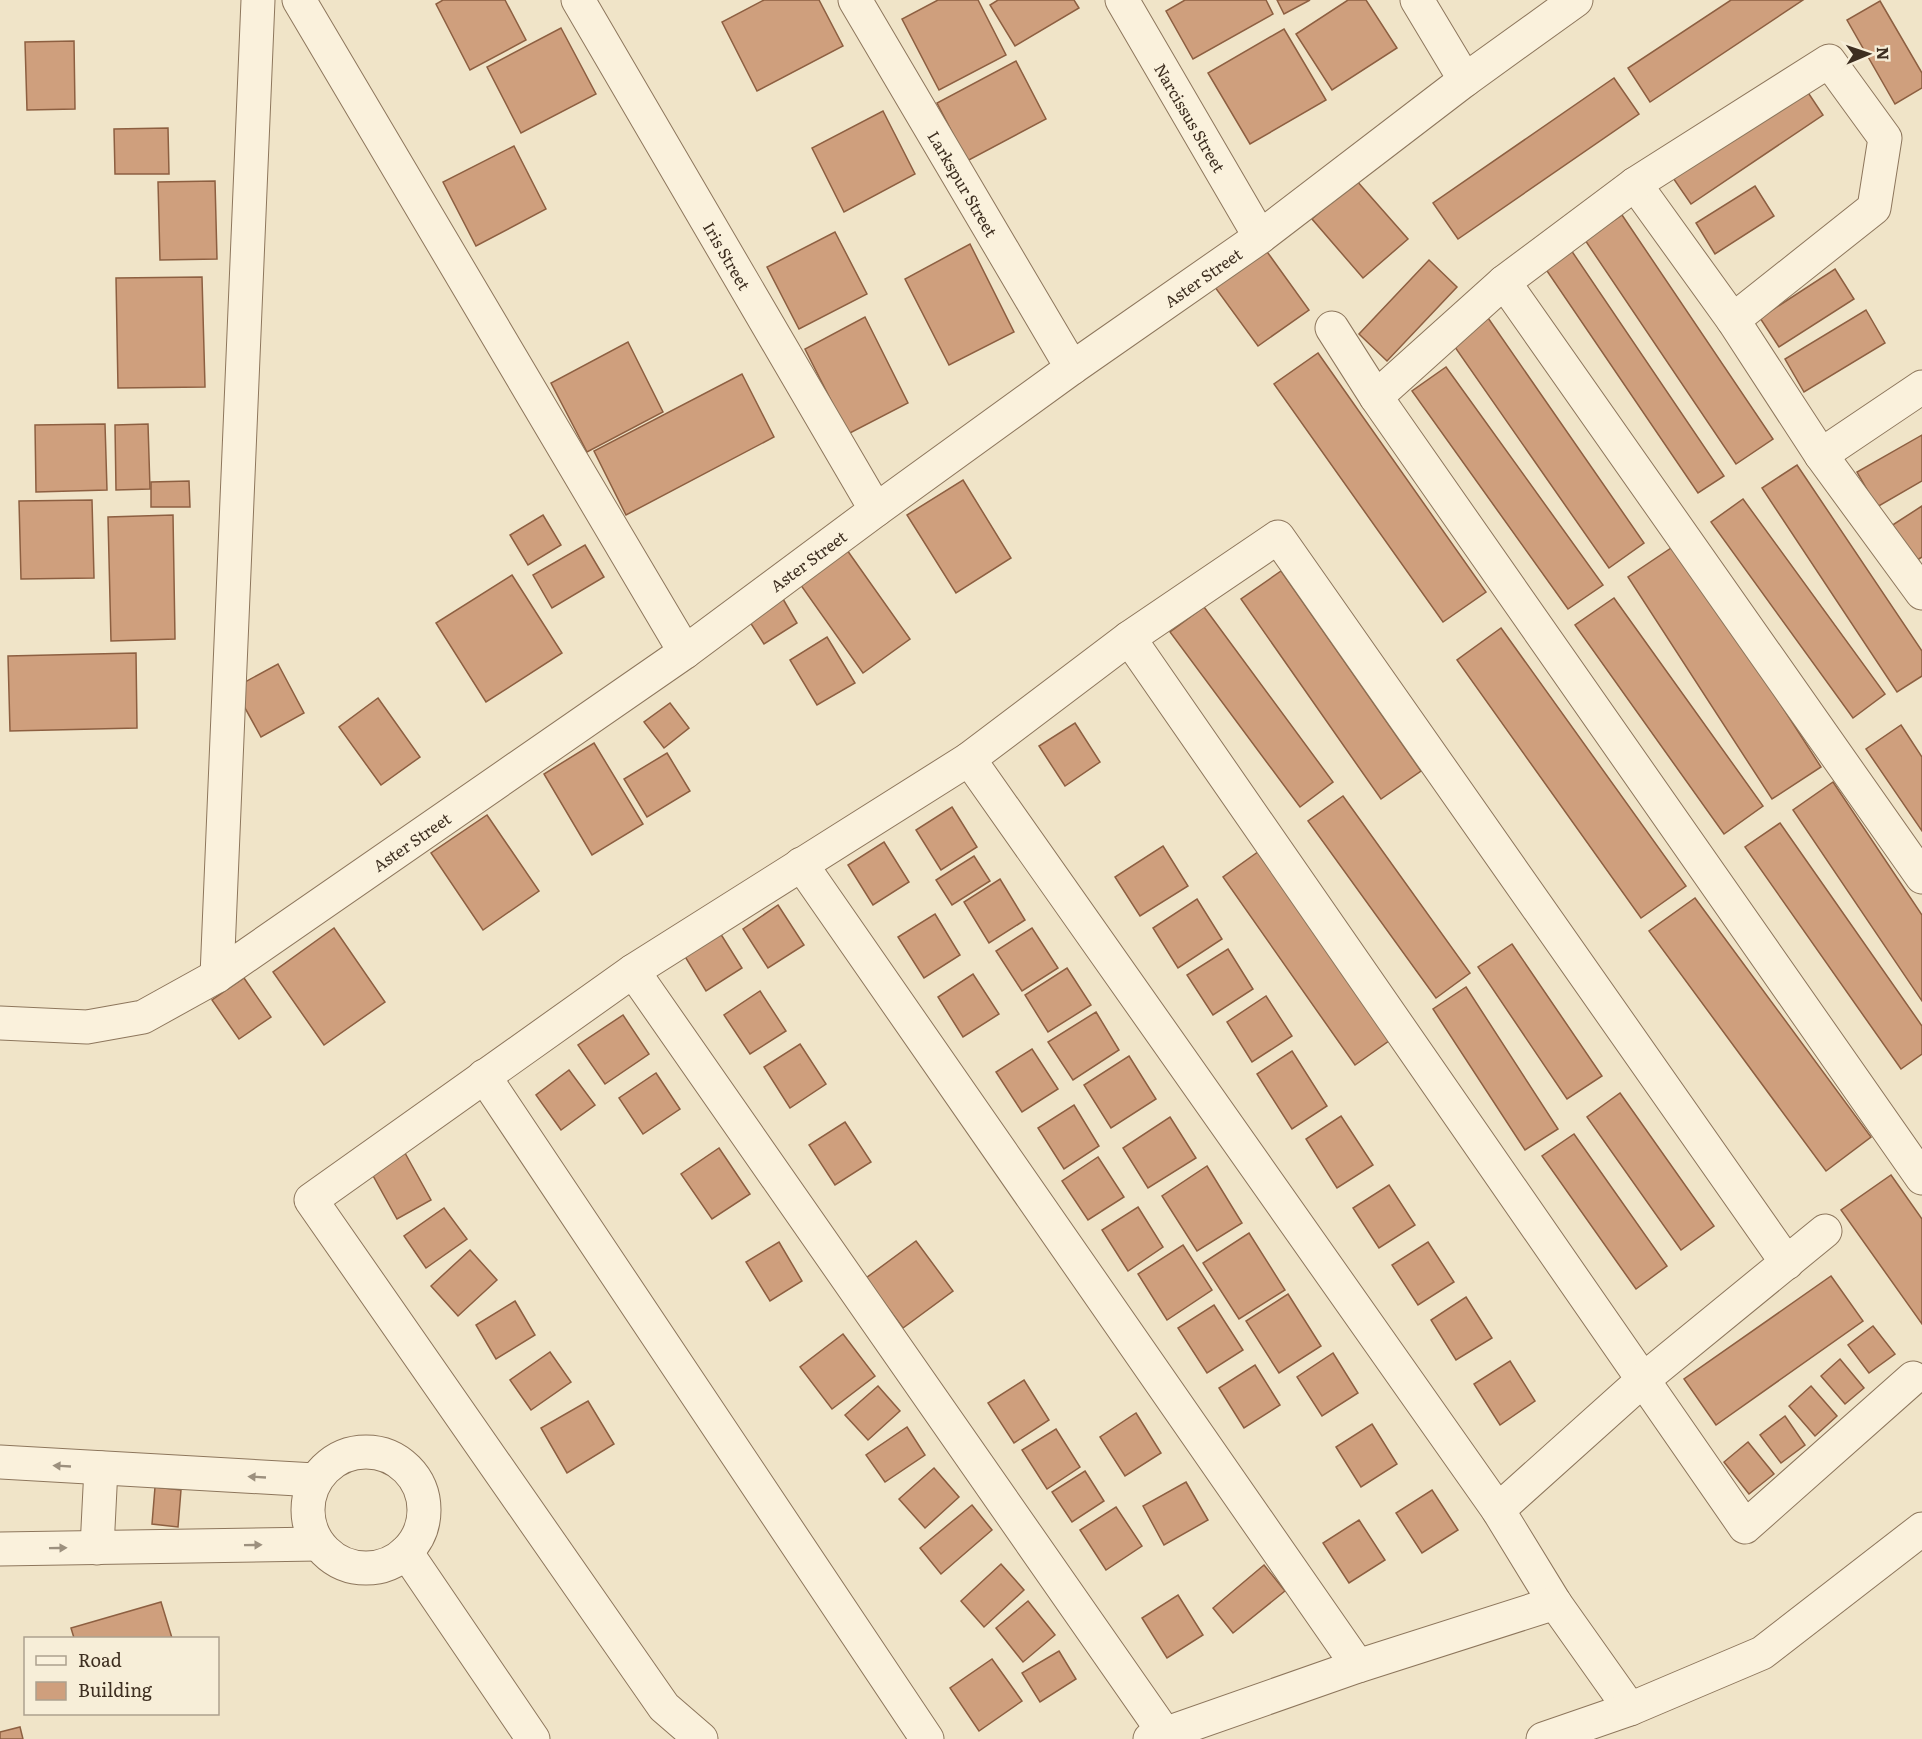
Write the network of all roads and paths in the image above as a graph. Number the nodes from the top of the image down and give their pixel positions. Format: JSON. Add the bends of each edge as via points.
{"nodes":[{"id":1,"x":258,"y":0,"type":"edge"},
{"id":2,"x":298,"y":0,"type":"edge"},
{"id":3,"x":578,"y":0,"type":"edge"},
{"id":4,"x":855,"y":0,"type":"edge"},
{"id":5,"x":1122,"y":0,"type":"edge"},
{"id":6,"x":1417,"y":0,"type":"edge"},
{"id":7,"x":1576,"y":0,"type":"edge"},
{"id":8,"x":1465,"y":80,"type":"junction"},
{"id":9,"x":1635,"y":184,"type":"junction"},
{"id":10,"x":1260,"y":237,"type":"junction"},
{"id":11,"x":1504,"y":282,"type":"junction"},
{"id":12,"x":1733,"y":320,"type":"junction"},
{"id":13,"x":1332,"y":328,"type":"dead end"},
{"id":14,"x":1072,"y":368,"type":"junction"},
{"id":15,"x":1922,"y":387,"type":"edge"},
{"id":16,"x":1376,"y":398,"type":"junction"},
{"id":17,"x":1821,"y":455,"type":"junction"},
{"id":18,"x":876,"y":510,"type":"junction"},
{"id":19,"x":1922,"y":592,"type":"edge"},
{"id":20,"x":1128,"y":638,"type":"junction"},
{"id":21,"x":686,"y":652,"type":"junction"},
{"id":22,"x":969,"y":759,"type":"junction"},
{"id":23,"x":801,"y":864,"type":"junction"},
{"id":24,"x":1922,"y":877,"type":"edge"},
{"id":25,"x":633,"y":971,"type":"junction"},
{"id":26,"x":217,"y":976,"type":"junction"},
{"id":27,"x":0,"y":1023,"type":"edge"},
{"id":28,"x":484,"y":1076,"type":"junction"},
{"id":29,"x":1916,"y":1157,"type":"edge"},
{"id":30,"x":1825,"y":1231,"type":"dead end"},
{"id":31,"x":1786,"y":1263,"type":"junction"},
{"id":32,"x":1913,"y":1378,"type":"dead end"},
{"id":33,"x":1644,"y":1379,"type":"junction"},
{"id":34,"x":0,"y":1462,"type":"edge"},
{"id":35,"x":101,"y":1468,"type":"junction"},
{"id":36,"x":315,"y":1480,"type":"junction"},
{"id":37,"x":1498,"y":1510,"type":"junction"},
{"id":38,"x":1922,"y":1530,"type":"edge"},
{"id":39,"x":318,"y":1544,"type":"junction"},
{"id":40,"x":97,"y":1548,"type":"junction"},
{"id":41,"x":0,"y":1549,"type":"edge"},
{"id":42,"x":406,"y":1552,"type":"junction"},
{"id":43,"x":1555,"y":1603,"type":"junction"},
{"id":44,"x":1359,"y":1666,"type":"junction"},
{"id":45,"x":1630,"y":1709,"type":"junction"},
{"id":46,"x":1157,"y":1737,"type":"edge"},
{"id":47,"x":533,"y":1739,"type":"edge"},
{"id":48,"x":701,"y":1739,"type":"edge"},
{"id":49,"x":927,"y":1739,"type":"edge"},
{"id":50,"x":1543,"y":1739,"type":"edge"}],
"edges":[{"from":1,"to":26,"type":"street"},
{"from":2,"to":21,"type":"street"},
{"from":3,"to":18,"type":"street","name":"Iris Street"},
{"from":4,"to":14,"type":"street","name":"Larkspur Street"},
{"from":5,"to":10,"type":"street","name":"Narcissus Street"},
{"from":6,"to":8,"type":"street"},
{"from":7,"to":8,"type":"street","name":"Aster Street"},
{"from":8,"to":10,"type":"street","name":"Aster Street"},
{"from":9,"to":11,"type":"street"},
{"from":9,"to":12,"type":"street"},
{"from":9,"to":12,"type":"street","via":[[1829,61],[1885,138],[1874,208]]},
{"from":10,"to":14,"type":"street","name":"Aster Street"},
{"from":11,"to":16,"type":"street"},
{"from":11,"to":24,"type":"street"},
{"from":12,"to":17,"type":"street"},
{"from":13,"to":16,"type":"street"},
{"from":14,"to":18,"type":"street","name":"Aster Street"},
{"from":15,"to":17,"type":"street"},
{"from":16,"to":29,"type":"street"},
{"from":17,"to":19,"type":"street"},
{"from":18,"to":21,"type":"street","name":"Aster Street"},
{"from":20,"to":22,"type":"street"},
{"from":20,"to":31,"type":"street","via":[[1278,537]]},
{"from":20,"to":33,"type":"street"},
{"from":21,"to":26,"type":"street","name":"Aster Street"},
{"from":22,"to":23,"type":"street"},
{"from":22,"to":37,"type":"street"},
{"from":23,"to":25,"type":"street"},
{"from":23,"to":44,"type":"street"},
{"from":25,"to":28,"type":"street"},
{"from":25,"to":46,"type":"street"},
{"from":26,"to":27,"type":"street","name":"Aster Street","via":[[143,1017],[87,1027]]},
{"from":28,"to":48,"type":"street","via":[[311,1200],[664,1707]]},
{"from":28,"to":49,"type":"street"},
{"from":30,"to":31,"type":"street"},
{"from":31,"to":33,"type":"street"},
{"from":32,"to":33,"type":"street","via":[[1745,1527]]},
{"from":33,"to":37,"type":"street"},
{"from":35,"to":34,"type":"street","one_way":true},
{"from":36,"to":35,"type":"street","one_way":true},
{"from":35,"to":40,"type":"street"},
{"from":36,"to":39,"type":"street","via":[[308,1512]]},
{"from":36,"to":42,"type":"street","via":[[332,1462],[355,1452],[380,1453],[402,1464],[418,1483],[424,1507],[420,1532]]},
{"from":37,"to":43,"type":"street"},
{"from":38,"to":45,"type":"street","via":[[1762,1653]]},
{"from":40,"to":39,"type":"street","one_way":true},
{"from":39,"to":42,"type":"street","via":[[337,1560],[360,1568],[385,1565]]},
{"from":41,"to":40,"type":"street","one_way":true},
{"from":42,"to":47,"type":"street"},
{"from":43,"to":44,"type":"street"},
{"from":43,"to":45,"type":"street"},
{"from":44,"to":46,"type":"street"},
{"from":45,"to":50,"type":"street"}]}
